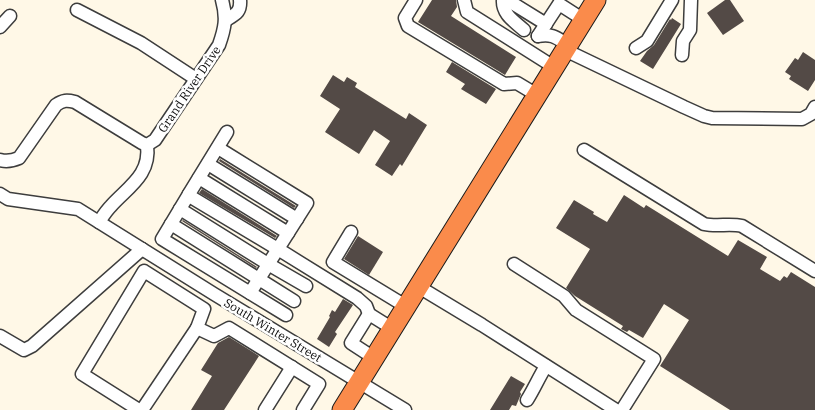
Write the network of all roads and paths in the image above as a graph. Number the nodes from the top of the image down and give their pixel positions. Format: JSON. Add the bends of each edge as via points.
{"nodes":[{"id":1,"x":222,"y":0,"type":"edge"},
{"id":2,"x":240,"y":0,"type":"edge"},
{"id":3,"x":416,"y":0,"type":"edge"},
{"id":4,"x":464,"y":0,"type":"edge"},
{"id":5,"x":503,"y":0,"type":"edge"},
{"id":6,"x":511,"y":0,"type":"edge"},
{"id":7,"x":596,"y":0,"type":"edge"},
{"id":8,"x":691,"y":0,"type":"edge"},
{"id":9,"x":669,"y":5,"type":"edge"},
{"id":10,"x":77,"y":10,"type":"dead end"},
{"id":11,"x":691,"y":14,"type":"junction"},
{"id":12,"x":10,"y":16,"type":"dead end"},
{"id":13,"x":226,"y":20,"type":"junction"},
{"id":14,"x":584,"y":20,"type":"junction"},
{"id":15,"x":546,"y":24,"type":"junction"},
{"id":16,"x":0,"y":27,"type":"edge"},
{"id":17,"x":524,"y":30,"type":"dead end"},
{"id":18,"x":567,"y":47,"type":"junction"},
{"id":19,"x":636,"y":48,"type":"dead end"},
{"id":20,"x":682,"y":55,"type":"dead end"},
{"id":21,"x":554,"y":67,"type":"junction"},
{"id":22,"x":196,"y":79,"type":"junction"},
{"id":23,"x":537,"y":95,"type":"junction"},
{"id":24,"x":814,"y":113,"type":"edge"},
{"id":25,"x":227,"y":132,"type":"dead end"},
{"id":26,"x":147,"y":145,"type":"junction"},
{"id":27,"x":218,"y":148,"type":"junction"},
{"id":28,"x":584,"y":150,"type":"dead end"},
{"id":29,"x":0,"y":160,"type":"edge"},
{"id":30,"x":208,"y":164,"type":"junction"},
{"id":31,"x":198,"y":178,"type":"junction"},
{"id":32,"x":0,"y":194,"type":"edge"},
{"id":33,"x":189,"y":194,"type":"junction"},
{"id":34,"x":180,"y":209,"type":"junction"},
{"id":35,"x":297,"y":219,"type":"junction"},
{"id":36,"x":99,"y":222,"type":"junction"},
{"id":37,"x":171,"y":224,"type":"junction"},
{"id":38,"x":351,"y":232,"type":"dead end"},
{"id":39,"x":288,"y":233,"type":"junction"},
{"id":40,"x":142,"y":249,"type":"junction"},
{"id":41,"x":278,"y":249,"type":"junction"},
{"id":42,"x":268,"y":264,"type":"junction"},
{"id":43,"x":514,"y":264,"type":"dead end"},
{"id":44,"x":815,"y":271,"type":"edge"},
{"id":45,"x":260,"y":278,"type":"junction"},
{"id":46,"x":306,"y":286,"type":"dead end"},
{"id":47,"x":419,"y":288,"type":"junction"},
{"id":48,"x":250,"y":293,"type":"junction"},
{"id":49,"x":294,"y":301,"type":"dead end"},
{"id":50,"x":407,"y":307,"type":"junction"},
{"id":51,"x":286,"y":314,"type":"dead end"},
{"id":52,"x":369,"y":314,"type":"junction"},
{"id":53,"x":197,"y":328,"type":"junction"},
{"id":54,"x":393,"y":329,"type":"junction"},
{"id":55,"x":0,"y":336,"type":"edge"},
{"id":56,"x":374,"y":358,"type":"junction"},
{"id":57,"x":546,"y":366,"type":"junction"},
{"id":58,"x":292,"y":367,"type":"junction"},
{"id":59,"x":359,"y":382,"type":"junction"},
{"id":60,"x":524,"y":406,"type":"edge"},
{"id":61,"x":141,"y":410,"type":"edge"},
{"id":62,"x":265,"y":410,"type":"edge"},
{"id":63,"x":303,"y":410,"type":"edge"},
{"id":64,"x":342,"y":410,"type":"edge"},
{"id":65,"x":405,"y":410,"type":"edge"},
{"id":66,"x":616,"y":410,"type":"edge"},
{"id":67,"x":622,"y":410,"type":"edge"}],
"edges":[{"from":1,"to":13,"type":"street","name":"Grand River Drive"},
{"from":2,"to":13,"type":"street","name":"Grand River Drive","via":[[240,8]]},
{"from":3,"to":23,"type":"street","via":[[405,18],[408,26],[504,84],[516,83]]},
{"from":4,"to":21,"type":"street","via":[[467,12]]},
{"from":5,"to":17,"type":"street","via":[[504,11]]},
{"from":6,"to":15,"type":"street"},
{"from":7,"to":14,"type":"highway"},
{"from":8,"to":11,"type":"street"},
{"from":9,"to":11,"type":"street","via":[[680,3]]},
{"from":9,"to":19,"type":"street","via":[[647,41]]},
{"from":10,"to":22,"type":"street","via":[[141,42]]},
{"from":11,"to":20,"type":"street"},
{"from":12,"to":16,"type":"street"},
{"from":13,"to":22,"type":"street","name":"Grand River Drive","via":[[219,45]]},
{"from":14,"to":15,"type":"street","via":[[558,4]]},
{"from":14,"to":18,"type":"highway"},
{"from":15,"to":18,"type":"street","via":[[538,36],[553,36]]},
{"from":18,"to":21,"type":"highway"},
{"from":18,"to":24,"type":"street","via":[[704,116],[802,119]]},
{"from":21,"to":23,"type":"highway"},
{"from":22,"to":26,"type":"street","name":"Grand River Drive","via":[[154,140]]},
{"from":23,"to":47,"type":"highway"},
{"from":25,"to":27,"type":"street"},
{"from":26,"to":29,"type":"street","via":[[67,100],[56,105],[19,158]]},
{"from":26,"to":36,"type":"street","via":[[147,160],[141,176]]},
{"from":27,"to":30,"type":"street"},
{"from":27,"to":35,"type":"street","via":[[307,203]]},
{"from":28,"to":44,"type":"street","via":[[704,224],[742,226]]},
{"from":30,"to":31,"type":"street"},
{"from":30,"to":35,"type":"street"},
{"from":31,"to":33,"type":"street"},
{"from":31,"to":39,"type":"street"},
{"from":32,"to":36,"type":"street","name":"South Winter Street","via":[[8,199],[78,209]]},
{"from":33,"to":34,"type":"street"},
{"from":33,"to":41,"type":"street"},
{"from":34,"to":37,"type":"street"},
{"from":34,"to":42,"type":"street"},
{"from":35,"to":39,"type":"street"},
{"from":36,"to":40,"type":"street","name":"South Winter Street"},
{"from":37,"to":45,"type":"street"},
{"from":37,"to":48,"type":"street","via":[[162,239]]},
{"from":38,"to":50,"type":"street","via":[[333,262]]},
{"from":39,"to":41,"type":"street"},
{"from":40,"to":55,"type":"street","via":[[32,346],[24,350]]},
{"from":40,"to":59,"type":"street","name":"South Winter Street"},
{"from":41,"to":42,"type":"street"},
{"from":41,"to":52,"type":"street","via":[[357,298]]},
{"from":42,"to":45,"type":"street"},
{"from":42,"to":46,"type":"street"},
{"from":43,"to":67,"type":"street","via":[[564,296],[576,310],[654,359]]},
{"from":45,"to":48,"type":"street"},
{"from":45,"to":49,"type":"street"},
{"from":47,"to":50,"type":"highway"},
{"from":47,"to":57,"type":"street"},
{"from":48,"to":51,"type":"street"},
{"from":50,"to":54,"type":"highway"},
{"from":52,"to":54,"type":"street"},
{"from":52,"to":56,"type":"street","via":[[351,343]]},
{"from":53,"to":58,"type":"street","via":[[214,336],[229,328]]},
{"from":53,"to":61,"type":"street"},
{"from":53,"to":61,"type":"street","via":[[204,309],[144,271],[82,374]]},
{"from":54,"to":56,"type":"highway"},
{"from":56,"to":59,"type":"highway"},
{"from":57,"to":60,"type":"street"},
{"from":57,"to":66,"type":"street"},
{"from":58,"to":62,"type":"street"},
{"from":58,"to":63,"type":"street","via":[[320,384]]},
{"from":59,"to":64,"type":"highway"},
{"from":59,"to":65,"type":"street","name":"South Winter Street"}]}
